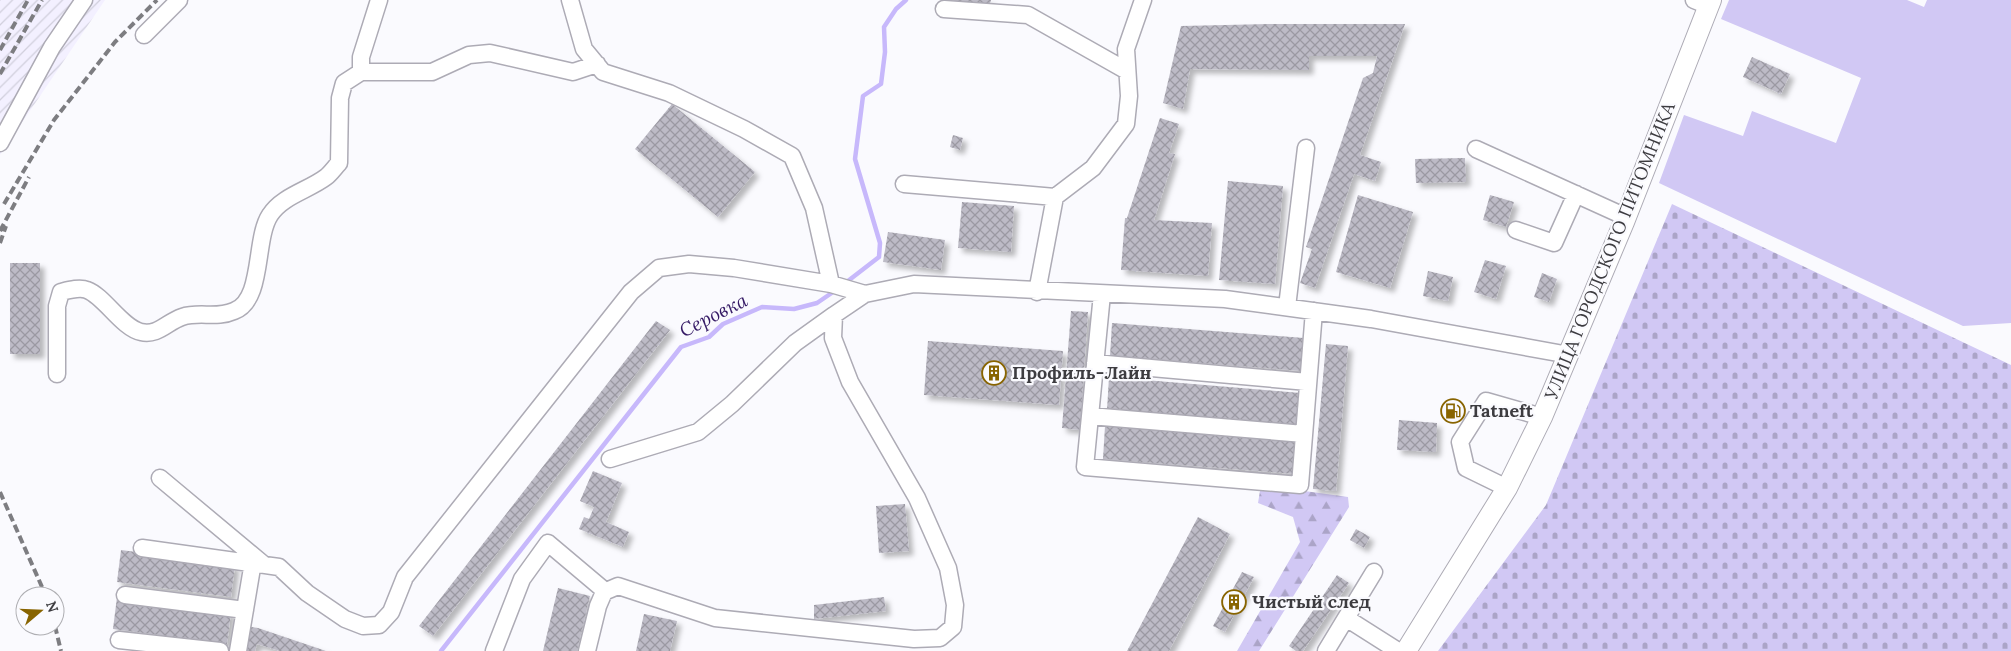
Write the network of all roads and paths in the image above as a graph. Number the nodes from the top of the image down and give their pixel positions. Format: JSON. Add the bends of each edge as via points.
{"nodes":[{"id":1,"x":84,"y":0,"type":"edge"},
{"id":2,"x":180,"y":0,"type":"edge"},
{"id":3,"x":379,"y":0,"type":"edge"},
{"id":4,"x":570,"y":0,"type":"edge"},
{"id":5,"x":1143,"y":0,"type":"edge"},
{"id":6,"x":1705,"y":2,"type":"edge"},
{"id":7,"x":944,"y":9,"type":"dead end"},
{"id":8,"x":144,"y":35,"type":"dead end"},
{"id":9,"x":597,"y":64,"type":"junction"},
{"id":10,"x":1127,"y":71,"type":"junction"},
{"id":11,"x":361,"y":72,"type":"junction"},
{"id":12,"x":0,"y":143,"type":"edge"},
{"id":13,"x":1306,"y":148,"type":"dead end"},
{"id":14,"x":1476,"y":149,"type":"dead end"},
{"id":15,"x":904,"y":184,"type":"dead end"},
{"id":16,"x":1576,"y":194,"type":"junction"},
{"id":17,"x":1055,"y":197,"type":"junction"},
{"id":18,"x":1626,"y":217,"type":"junction"},
{"id":19,"x":1516,"y":230,"type":"dead end"},
{"id":20,"x":831,"y":284,"type":"junction"},
{"id":21,"x":1037,"y":292,"type":"junction"},
{"id":22,"x":865,"y":294,"type":"junction"},
{"id":23,"x":1102,"y":294,"type":"junction"},
{"id":24,"x":1286,"y":307,"type":"junction"},
{"id":25,"x":1314,"y":311,"type":"junction"},
{"id":26,"x":834,"y":315,"type":"junction"},
{"id":27,"x":1569,"y":355,"type":"junction"},
{"id":28,"x":1095,"y":362,"type":"junction"},
{"id":29,"x":57,"y":374,"type":"dead end"},
{"id":30,"x":1308,"y":382,"type":"junction"},
{"id":31,"x":1090,"y":416,"type":"junction"},
{"id":32,"x":1542,"y":417,"type":"junction"},
{"id":33,"x":1304,"y":434,"type":"junction"},
{"id":34,"x":610,"y":458,"type":"dead end"},
{"id":35,"x":160,"y":478,"type":"dead end"},
{"id":36,"x":1507,"y":488,"type":"junction"},
{"id":37,"x":142,"y":548,"type":"dead end"},
{"id":38,"x":258,"y":563,"type":"junction"},
{"id":39,"x":1374,"y":572,"type":"dead end"},
{"id":40,"x":605,"y":591,"type":"junction"},
{"id":41,"x":125,"y":594,"type":"dead end"},
{"id":42,"x":245,"y":610,"type":"junction"},
{"id":43,"x":1346,"y":618,"type":"junction"},
{"id":44,"x":119,"y":640,"type":"dead end"},
{"id":45,"x":220,"y":651,"type":"edge"},
{"id":46,"x":238,"y":651,"type":"edge"},
{"id":47,"x":494,"y":651,"type":"edge"},
{"id":48,"x":588,"y":651,"type":"edge"},
{"id":49,"x":1326,"y":651,"type":"edge"},
{"id":50,"x":1398,"y":651,"type":"edge"},
{"id":51,"x":1406,"y":651,"type":"edge"}],
"edges":[{"from":1,"to":12,"type":"street","via":[[52,47]]},
{"from":2,"to":8,"type":"street"},
{"from":3,"to":11,"type":"street","via":[[361,57]]},
{"from":4,"to":9,"type":"street","via":[[584,49]]},
{"from":5,"to":10,"type":"street","via":[[1126,49]]},
{"from":6,"to":18,"type":"main road","name":"УЛИЦА ГОРОДСКОГО ПИТОМНИКА"},
{"from":7,"to":10,"type":"street","via":[[1028,15]]},
{"from":9,"to":11,"type":"street","via":[[573,72],[490,53],[470,55],[432,72]]},
{"from":9,"to":20,"type":"street","via":[[603,72],[669,93],[792,156],[814,208]]},
{"from":10,"to":17,"type":"street","via":[[1126,124],[1093,168]]},
{"from":11,"to":29,"type":"street","via":[[344,83],[340,98],[339,163],[327,176],[282,202],[269,215],[259,248],[252,294],[238,310],[219,317],[182,317],[154,333],[139,332],[88,290],[61,292],[57,306]]},
{"from":13,"to":24,"type":"street"},
{"from":14,"to":16,"type":"street"},
{"from":15,"to":17,"type":"street"},
{"from":16,"to":18,"type":"street"},
{"from":16,"to":19,"type":"street","via":[[1554,243]]},
{"from":17,"to":21,"type":"street"},
{"from":18,"to":27,"type":"main road","name":"УЛИЦА ГОРОДСКОГО ПИТОМНИКА"},
{"from":20,"to":22,"type":"street"},
{"from":20,"to":38,"type":"street","via":[[725,267],[689,264],[658,268],[632,292],[405,577],[391,612],[379,625],[363,626],[345,620],[307,593],[279,567]]},
{"from":21,"to":22,"type":"street","via":[[914,284]]},
{"from":21,"to":23,"type":"street"},
{"from":22,"to":26,"type":"street"},
{"from":23,"to":24,"type":"street","via":[[1225,299]]},
{"from":23,"to":28,"type":"street"},
{"from":24,"to":25,"type":"street"},
{"from":25,"to":27,"type":"street"},
{"from":25,"to":30,"type":"street"},
{"from":26,"to":34,"type":"street","via":[[795,343],[698,432]]},
{"from":26,"to":40,"type":"street","via":[[833,338],[850,382],[917,498],[948,568],[955,605],[953,626],[940,638],[914,639],[715,618],[618,586]]},
{"from":27,"to":32,"type":"main road","name":"УЛИЦА ГОРОДСКОГО ПИТОМНИКА"},
{"from":28,"to":30,"type":"street"},
{"from":28,"to":31,"type":"street"},
{"from":30,"to":33,"type":"street"},
{"from":31,"to":33,"type":"street"},
{"from":31,"to":33,"type":"street","via":[[1085,467],[1300,485]]},
{"from":32,"to":36,"type":"main road","name":"УЛИЦА ГОРОДСКОГО ПИТОМНИКА"},
{"from":32,"to":36,"type":"street","via":[[1486,401],[1460,442],[1466,468]]},
{"from":35,"to":38,"type":"street"},
{"from":36,"to":51,"type":"main road","name":"УЛИЦА ГОРОДСКОГО ПИТОМНИКА"},
{"from":37,"to":38,"type":"street"},
{"from":38,"to":42,"type":"street"},
{"from":39,"to":43,"type":"street"},
{"from":40,"to":47,"type":"street","via":[[548,543],[522,579]]},
{"from":40,"to":48,"type":"street","via":[[598,606]]},
{"from":41,"to":42,"type":"street"},
{"from":42,"to":46,"type":"street"},
{"from":43,"to":49,"type":"street"},
{"from":43,"to":50,"type":"street"},
{"from":44,"to":45,"type":"street"}]}
